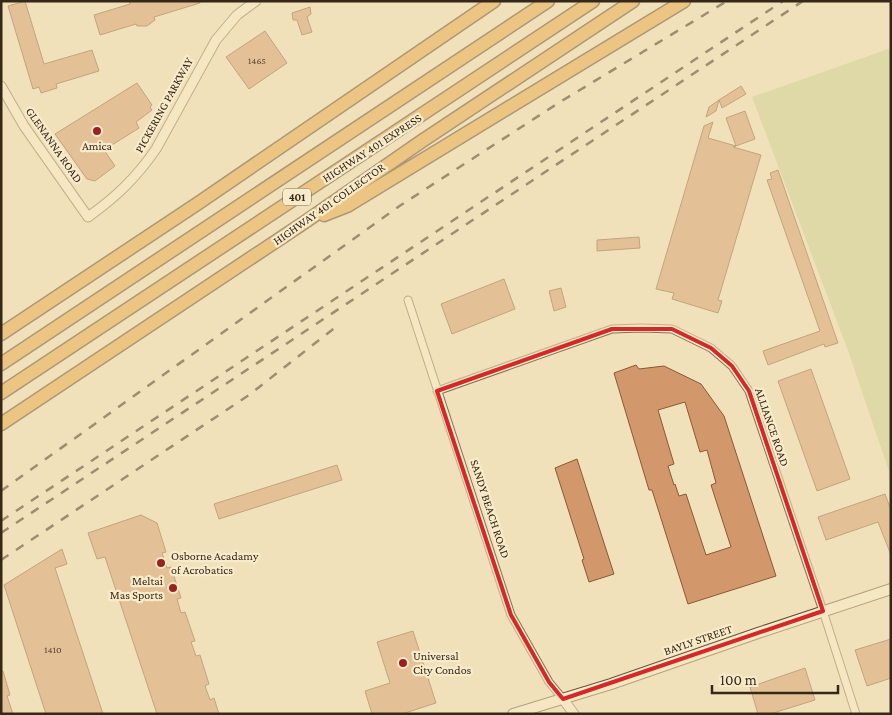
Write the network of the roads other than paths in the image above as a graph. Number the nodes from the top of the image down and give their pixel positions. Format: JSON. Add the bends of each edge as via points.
{"nodes":[{"id":1,"x":256,"y":1,"type":"edge"},
{"id":2,"x":494,"y":1,"type":"edge"},
{"id":3,"x":548,"y":1,"type":"edge"},
{"id":4,"x":593,"y":1,"type":"edge"},
{"id":5,"x":633,"y":1,"type":"edge"},
{"id":6,"x":684,"y":1,"type":"edge"},
{"id":7,"x":1,"y":86,"type":"edge"},
{"id":8,"x":88,"y":217,"type":"joint"},
{"id":9,"x":305,"y":222,"type":"junction"},
{"id":10,"x":408,"y":300,"type":"dead end"},
{"id":11,"x":1,"y":334,"type":"edge"},
{"id":12,"x":1,"y":364,"type":"edge"},
{"id":13,"x":437,"y":391,"type":"junction"},
{"id":14,"x":1,"y":394,"type":"edge"},
{"id":15,"x":1,"y":424,"type":"edge"},
{"id":16,"x":891,"y":589,"type":"edge"},
{"id":17,"x":823,"y":611,"type":"junction"},
{"id":18,"x":563,"y":699,"type":"junction"},
{"id":19,"x":513,"y":714,"type":"edge"},
{"id":20,"x":574,"y":714,"type":"edge"},
{"id":21,"x":856,"y":714,"type":"edge"}],
"edges":[{"from":1,"to":8,"type":"street","name":"PICKERING PARKWAY","via":[[236,15],[216,40],[145,164],[112,200]]},
{"from":2,"to":11,"type":"highway"},
{"from":3,"to":12,"type":"highway","name":"HIGHWAY 401 EXPRESS","number":"401"},
{"from":4,"to":14,"type":"highway","name":"HIGHWAY 401 EXPRESS","number":"401"},
{"from":5,"to":9,"type":"highway","name":"HIGHWAY 401 COLLECTOR","number":"401"},
{"from":6,"to":9,"type":"highway","via":[[347,206]]},
{"from":7,"to":8,"type":"street","name":"GLENANNA ROAD","via":[[24,126]]},
{"from":9,"to":15,"type":"highway","name":"HIGHWAY 401 COLLECTOR","number":"401"},
{"from":10,"to":13,"type":"street","name":"SANDY BEACH ROAD"},
{"from":13,"to":17,"type":"street","name":"ALLIANCE ROAD","via":[[612,329],[672,329],[711,348],[732,366],[748,390]]},
{"from":13,"to":18,"type":"street","name":"SANDY BEACH ROAD","via":[[511,615],[549,682]]},
{"from":16,"to":17,"type":"main road","name":"BAYLY STREET"},
{"from":17,"to":18,"type":"main road","name":"BAYLY STREET"},
{"from":17,"to":21,"type":"street","name":"ALLIANCE ROAD"},
{"from":18,"to":19,"type":"main road","name":"BAYLY STREET"},
{"from":18,"to":20,"type":"street","name":"SANDY BEACH ROAD"}]}
